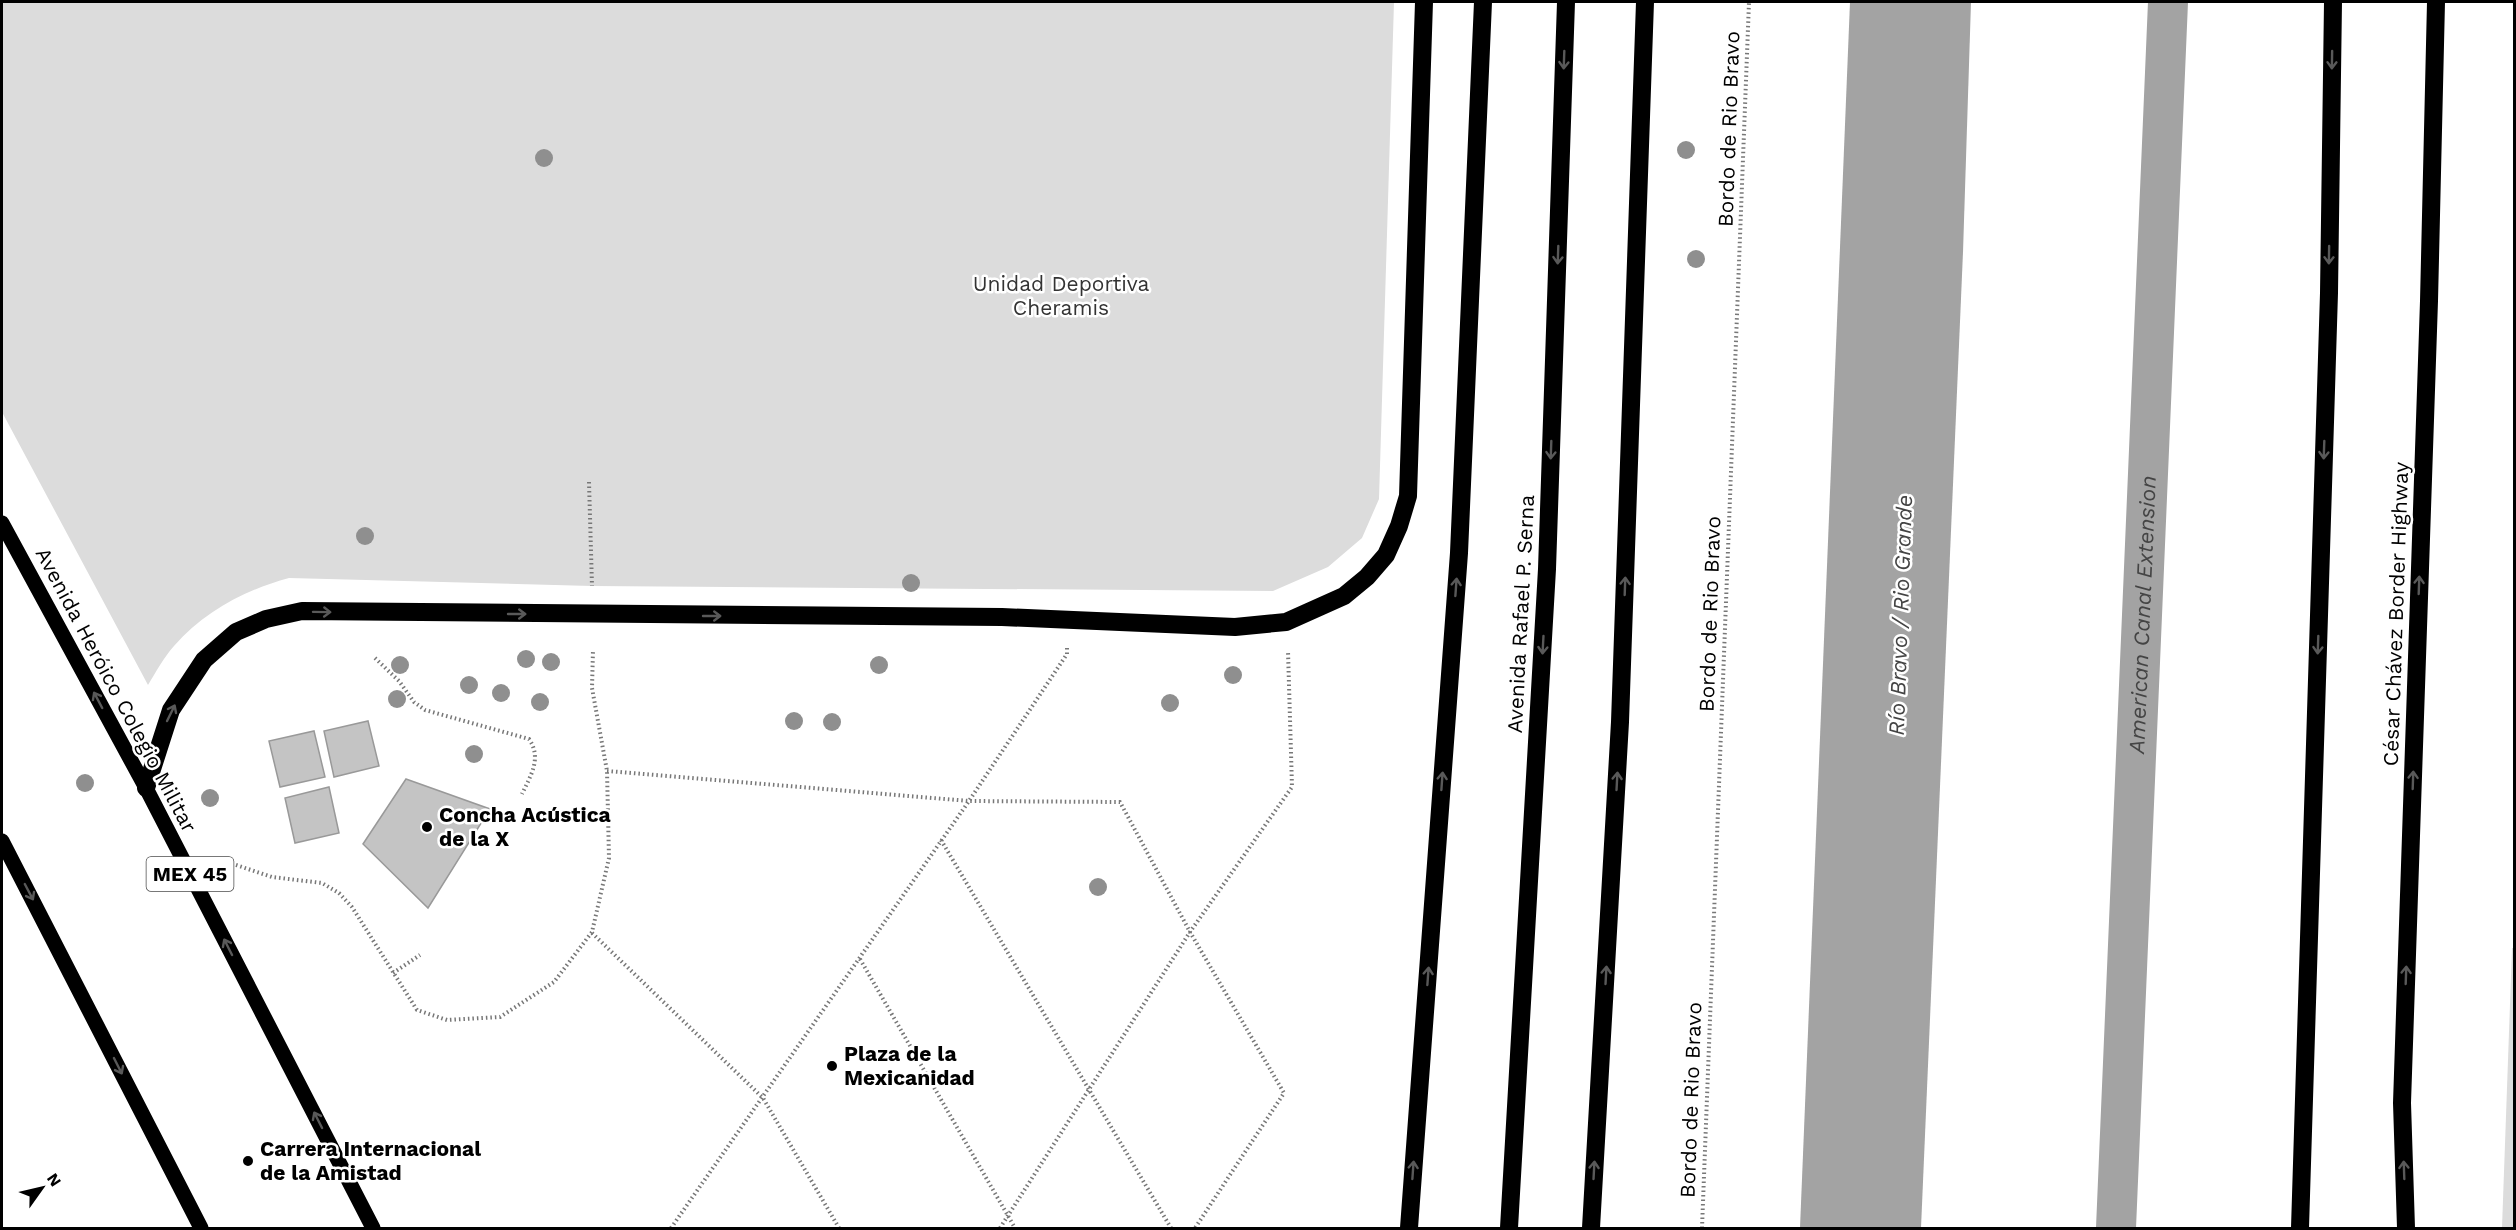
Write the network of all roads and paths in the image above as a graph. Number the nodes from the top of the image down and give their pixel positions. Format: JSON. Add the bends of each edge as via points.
{"nodes":[{"id":1,"x":1424,"y":2,"type":"edge"},
{"id":2,"x":1483,"y":2,"type":"edge"},
{"id":3,"x":1566,"y":2,"type":"edge"},
{"id":4,"x":1645,"y":2,"type":"edge"},
{"id":5,"x":1749,"y":2,"type":"edge"},
{"id":6,"x":2333,"y":2,"type":"edge"},
{"id":7,"x":2436,"y":2,"type":"edge"},
{"id":8,"x":589,"y":482,"type":"dead end"},
{"id":9,"x":2,"y":523,"type":"edge"},
{"id":10,"x":592,"y":586,"type":"dead end"},
{"id":11,"x":1066,"y":620,"type":"junction"},
{"id":12,"x":1286,"y":622,"type":"junction"},
{"id":13,"x":593,"y":650,"type":"dead end"},
{"id":14,"x":375,"y":658,"type":"dead end"},
{"id":15,"x":607,"y":771,"type":"junction"},
{"id":16,"x":146,"y":788,"type":"junction"},
{"id":17,"x":522,"y":794,"type":"dead end"},
{"id":18,"x":969,"y":801,"type":"junction"},
{"id":19,"x":941,"y":840,"type":"junction"},
{"id":20,"x":2,"y":841,"type":"edge"},
{"id":21,"x":237,"y":865,"type":"dead end"},
{"id":22,"x":592,"y":932,"type":"junction"},
{"id":23,"x":1190,"y":932,"type":"junction"},
{"id":24,"x":420,"y":956,"type":"dead end"},
{"id":25,"x":860,"y":958,"type":"junction"},
{"id":26,"x":393,"y":973,"type":"junction"},
{"id":27,"x":1090,"y":1089,"type":"junction"},
{"id":28,"x":763,"y":1098,"type":"junction"},
{"id":29,"x":366,"y":1213,"type":"junction"},
{"id":30,"x":1008,"y":1217,"type":"junction"},
{"id":31,"x":201,"y":1228,"type":"edge"},
{"id":32,"x":362,"y":1228,"type":"edge"},
{"id":33,"x":374,"y":1228,"type":"edge"},
{"id":34,"x":671,"y":1228,"type":"edge"},
{"id":35,"x":839,"y":1228,"type":"edge"},
{"id":36,"x":1000,"y":1228,"type":"edge"},
{"id":37,"x":1015,"y":1228,"type":"edge"},
{"id":38,"x":1171,"y":1228,"type":"edge"},
{"id":39,"x":1195,"y":1228,"type":"edge"},
{"id":40,"x":1409,"y":1228,"type":"edge"},
{"id":41,"x":1509,"y":1228,"type":"edge"},
{"id":42,"x":1591,"y":1228,"type":"edge"},
{"id":43,"x":1702,"y":1228,"type":"edge"},
{"id":44,"x":2300,"y":1228,"type":"edge"},
{"id":45,"x":2406,"y":1228,"type":"edge"}],
"edges":[{"from":1,"to":12,"type":"highway","via":[[1408,496],[1386,555],[1367,577],[1344,596]]},
{"from":40,"to":2,"type":"highway","one_way":true,"via":[[1459,553]]},
{"from":3,"to":41,"type":"highway","name":"Avenida Rafael P. Serna","one_way":true,"via":[[1547,570]]},
{"from":42,"to":4,"type":"highway","one_way":true,"via":[[1620,722]]},
{"from":5,"to":43,"type":"path","name":"Bordo de Rio Bravo"},
{"from":6,"to":44,"type":"highway","one_way":true,"via":[[2329,305]]},
{"from":45,"to":7,"type":"highway","name":"César Chávez Border Highway","one_way":true,"via":[[2402,1103]]},
{"from":8,"to":10,"type":"path"},
{"from":16,"to":9,"type":"main road","name":"Avenida Heróico Colegio Militar","number":"MEX 45","one_way":true},
{"from":11,"to":12,"type":"highway","via":[[1236,627]]},
{"from":16,"to":11,"type":"highway","one_way":true,"via":[[171,710],[204,660],[236,632],[266,619],[303,611]]},
{"from":11,"to":18,"type":"path","via":[[1067,654]]},
{"from":12,"to":23,"type":"path","via":[[1292,787]]},
{"from":13,"to":15,"type":"path","via":[[592,688]]},
{"from":14,"to":17,"type":"path","via":[[425,710],[529,739],[537,760]]},
{"from":15,"to":18,"type":"path"},
{"from":15,"to":22,"type":"path","via":[[609,858]]},
{"from":29,"to":16,"type":"main road","name":"Avenida Heróico Colegio Militar","number":"MEX 45","one_way":true},
{"from":18,"to":19,"type":"path"},
{"from":18,"to":23,"type":"path","via":[[1120,802]]},
{"from":19,"to":25,"type":"path"},
{"from":19,"to":27,"type":"path"},
{"from":20,"to":31,"type":"main road","one_way":true},
{"from":21,"to":26,"type":"path","via":[[272,877],[322,883],[339,893]]},
{"from":22,"to":26,"type":"path","via":[[554,982],[500,1017],[447,1020],[417,1010]]},
{"from":22,"to":28,"type":"path"},
{"from":23,"to":27,"type":"path"},
{"from":23,"to":39,"type":"path","via":[[1284,1094]]},
{"from":24,"to":26,"type":"path"},
{"from":25,"to":28,"type":"path"},
{"from":25,"to":30,"type":"path"},
{"from":27,"to":30,"type":"path"},
{"from":27,"to":38,"type":"path"},
{"from":28,"to":34,"type":"path"},
{"from":28,"to":35,"type":"path"},
{"from":29,"to":32,"type":"main road"},
{"from":29,"to":33,"type":"main road","name":"Avenida Heróico Colegio Militar","number":"MEX 45"},
{"from":30,"to":36,"type":"path"},
{"from":30,"to":37,"type":"path"}]}
